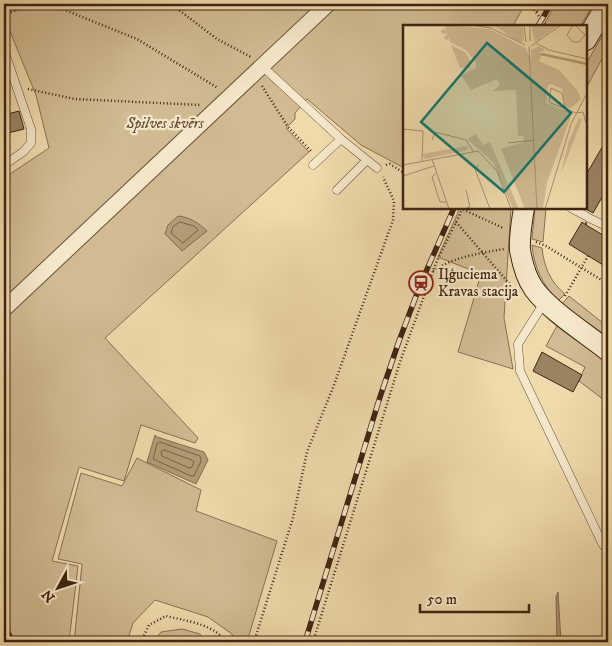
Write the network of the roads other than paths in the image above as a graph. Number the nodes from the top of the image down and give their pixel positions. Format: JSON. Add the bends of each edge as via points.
{"nodes":[{"id":1,"x":328,"y":4,"type":"edge"},
{"id":2,"x":607,"y":4,"type":"edge"},
{"id":3,"x":587,"y":38,"type":"edge"},
{"id":4,"x":4,"y":50,"type":"edge"},
{"id":5,"x":255,"y":66,"type":"junction"},
{"id":6,"x":341,"y":140,"type":"junction"},
{"id":7,"x":367,"y":160,"type":"junction"},
{"id":8,"x":316,"y":162,"type":"road end"},
{"id":9,"x":4,"y":165,"type":"edge"},
{"id":10,"x":377,"y":168,"type":"road end"},
{"id":11,"x":338,"y":190,"type":"dead end"},
{"id":12,"x":524,"y":209,"type":"edge"},
{"id":13,"x":573,"y":209,"type":"edge"},
{"id":14,"x":608,"y":227,"type":"edge"},
{"id":15,"x":545,"y":301,"type":"junction"},
{"id":16,"x":4,"y":309,"type":"edge"},
{"id":17,"x":608,"y":351,"type":"edge"},
{"id":18,"x":608,"y":543,"type":"edge"}],
"edges":[{"from":1,"to":5,"type":"street"},
{"from":2,"to":3,"type":"street"},
{"from":4,"to":9,"type":"lane","via":[[31,129],[31,143]]},
{"from":5,"to":6,"type":"lane"},
{"from":5,"to":16,"type":"street","via":[[233,94]]},
{"from":6,"to":7,"type":"lane"},
{"from":6,"to":8,"type":"lane"},
{"from":7,"to":10,"type":"lane"},
{"from":7,"to":11,"type":"lane"},
{"from":12,"to":15,"type":"street","via":[[520,241],[526,273],[533,288]]},
{"from":13,"to":14,"type":"lane"},
{"from":15,"to":17,"type":"street"},
{"from":15,"to":18,"type":"lane","via":[[518,344],[520,371],[603,545]]}]}
